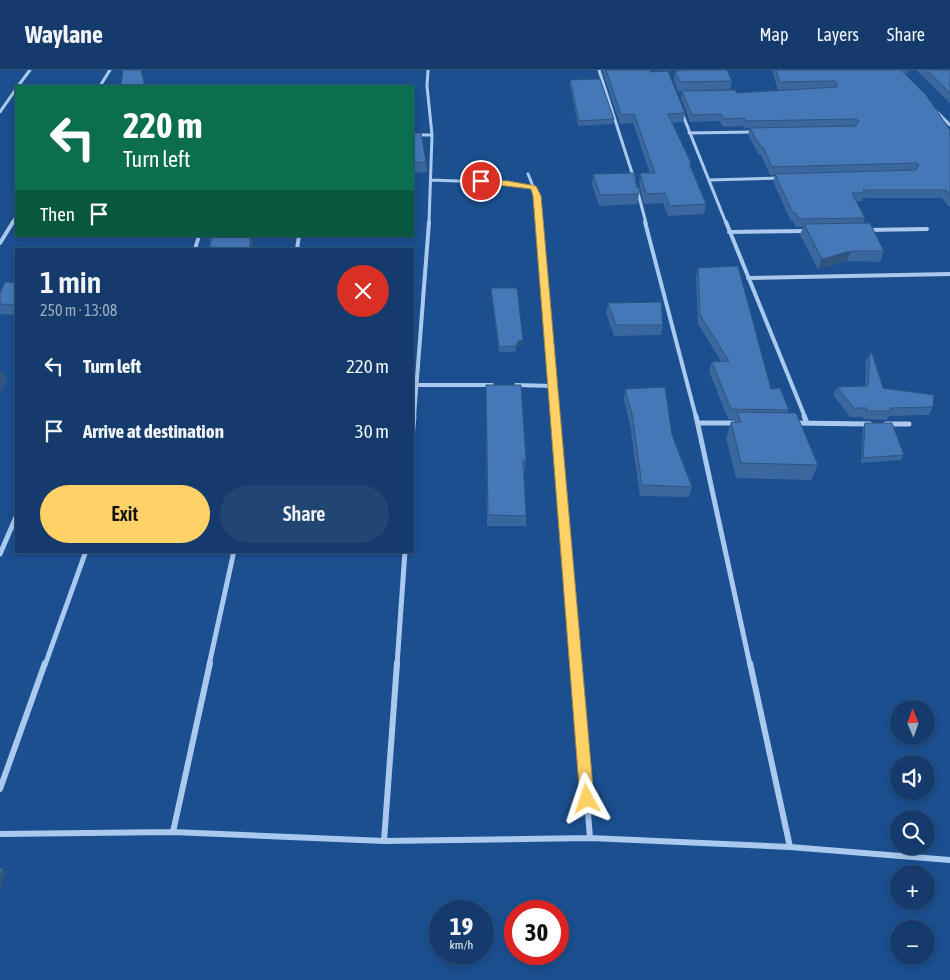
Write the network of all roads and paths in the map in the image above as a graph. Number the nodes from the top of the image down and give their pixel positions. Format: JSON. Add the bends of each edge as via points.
{"nodes":[{"id":1,"x":30,"y":70,"type":"edge"},
{"id":2,"x":110,"y":70,"type":"edge"},
{"id":3,"x":428,"y":70,"type":"edge"},
{"id":4,"x":598,"y":70,"type":"edge"},
{"id":5,"x":19,"y":85,"type":"edge"},
{"id":6,"x":101,"y":85,"type":"edge"},
{"id":7,"x":15,"y":91,"type":"edge"},
{"id":8,"x":679,"y":105,"type":"edge"},
{"id":9,"x":930,"y":105,"type":"edge"},
{"id":10,"x":0,"y":112,"type":"edge"},
{"id":11,"x":950,"y":125,"type":"edge"},
{"id":12,"x":757,"y":132,"type":"edge"},
{"id":13,"x":689,"y":133,"type":"junction"},
{"id":14,"x":432,"y":134,"type":"junction"},
{"id":15,"x":414,"y":135,"type":"edge"},
{"id":16,"x":528,"y":174,"type":"dead end"},
{"id":17,"x":787,"y":178,"type":"edge"},
{"id":18,"x":431,"y":180,"type":"junction"},
{"id":19,"x":709,"y":180,"type":"junction"},
{"id":20,"x":534,"y":188,"type":"junction"},
{"id":21,"x":15,"y":220,"type":"edge"},
{"id":22,"x":927,"y":229,"type":"dead end"},
{"id":23,"x":808,"y":230,"type":"edge"},
{"id":24,"x":858,"y":230,"type":"edge"},
{"id":25,"x":729,"y":232,"type":"junction"},
{"id":26,"x":0,"y":243,"type":"edge"},
{"id":27,"x":950,"y":274,"type":"edge"},
{"id":28,"x":748,"y":278,"type":"junction"},
{"id":29,"x":415,"y":385,"type":"junction"},
{"id":30,"x":494,"y":386,"type":"edge"},
{"id":31,"x":514,"y":386,"type":"edge"},
{"id":32,"x":553,"y":386,"type":"junction"},
{"id":33,"x":414,"y":403,"type":"edge"},
{"id":34,"x":748,"y":423,"type":"edge"},
{"id":35,"x":787,"y":423,"type":"edge"},
{"id":36,"x":807,"y":423,"type":"junction"},
{"id":37,"x":698,"y":424,"type":"junction"},
{"id":38,"x":872,"y":424,"type":"edge"},
{"id":39,"x":881,"y":424,"type":"edge"},
{"id":40,"x":909,"y":424,"type":"dead end"},
{"id":41,"x":15,"y":519,"type":"edge"},
{"id":42,"x":85,"y":553,"type":"edge"},
{"id":43,"x":234,"y":553,"type":"edge"},
{"id":44,"x":404,"y":553,"type":"edge"},
{"id":45,"x":0,"y":554,"type":"edge"},
{"id":46,"x":0,"y":789,"type":"edge"},
{"id":47,"x":173,"y":832,"type":"junction"},
{"id":48,"x":0,"y":834,"type":"edge"},
{"id":49,"x":590,"y":838,"type":"junction"},
{"id":50,"x":384,"y":841,"type":"junction"},
{"id":51,"x":790,"y":847,"type":"junction"},
{"id":52,"x":950,"y":860,"type":"edge"}],
"edges":[{"from":1,"to":5,"type":"street"},
{"from":2,"to":6,"type":"street"},
{"from":3,"to":14,"type":"street"},
{"from":4,"to":37,"type":"street","via":[[634,177]]},
{"from":7,"to":10,"type":"street"},
{"from":8,"to":13,"type":"street"},
{"from":9,"to":11,"type":"street"},
{"from":12,"to":13,"type":"street"},
{"from":13,"to":19,"type":"street"},
{"from":14,"to":15,"type":"street"},
{"from":14,"to":18,"type":"street"},
{"from":16,"to":20,"type":"street"},
{"from":17,"to":19,"type":"street"},
{"from":18,"to":20,"type":"street","via":[[500,182]]},
{"from":18,"to":29,"type":"street"},
{"from":19,"to":25,"type":"street"},
{"from":20,"to":32,"type":"street"},
{"from":21,"to":26,"type":"street"},
{"from":22,"to":24,"type":"street"},
{"from":23,"to":25,"type":"street"},
{"from":25,"to":28,"type":"street"},
{"from":27,"to":28,"type":"street"},
{"from":28,"to":36,"type":"street"},
{"from":29,"to":30,"type":"street"},
{"from":29,"to":33,"type":"street"},
{"from":31,"to":32,"type":"street"},
{"from":32,"to":49,"type":"street"},
{"from":34,"to":37,"type":"street"},
{"from":35,"to":36,"type":"street"},
{"from":36,"to":38,"type":"street"},
{"from":37,"to":51,"type":"street"},
{"from":39,"to":40,"type":"street"},
{"from":41,"to":45,"type":"street"},
{"from":42,"to":46,"type":"street"},
{"from":43,"to":47,"type":"street"},
{"from":44,"to":50,"type":"street"},
{"from":47,"to":48,"type":"street"},
{"from":47,"to":50,"type":"street"},
{"from":49,"to":50,"type":"street"},
{"from":49,"to":51,"type":"street"},
{"from":51,"to":52,"type":"street"}]}
